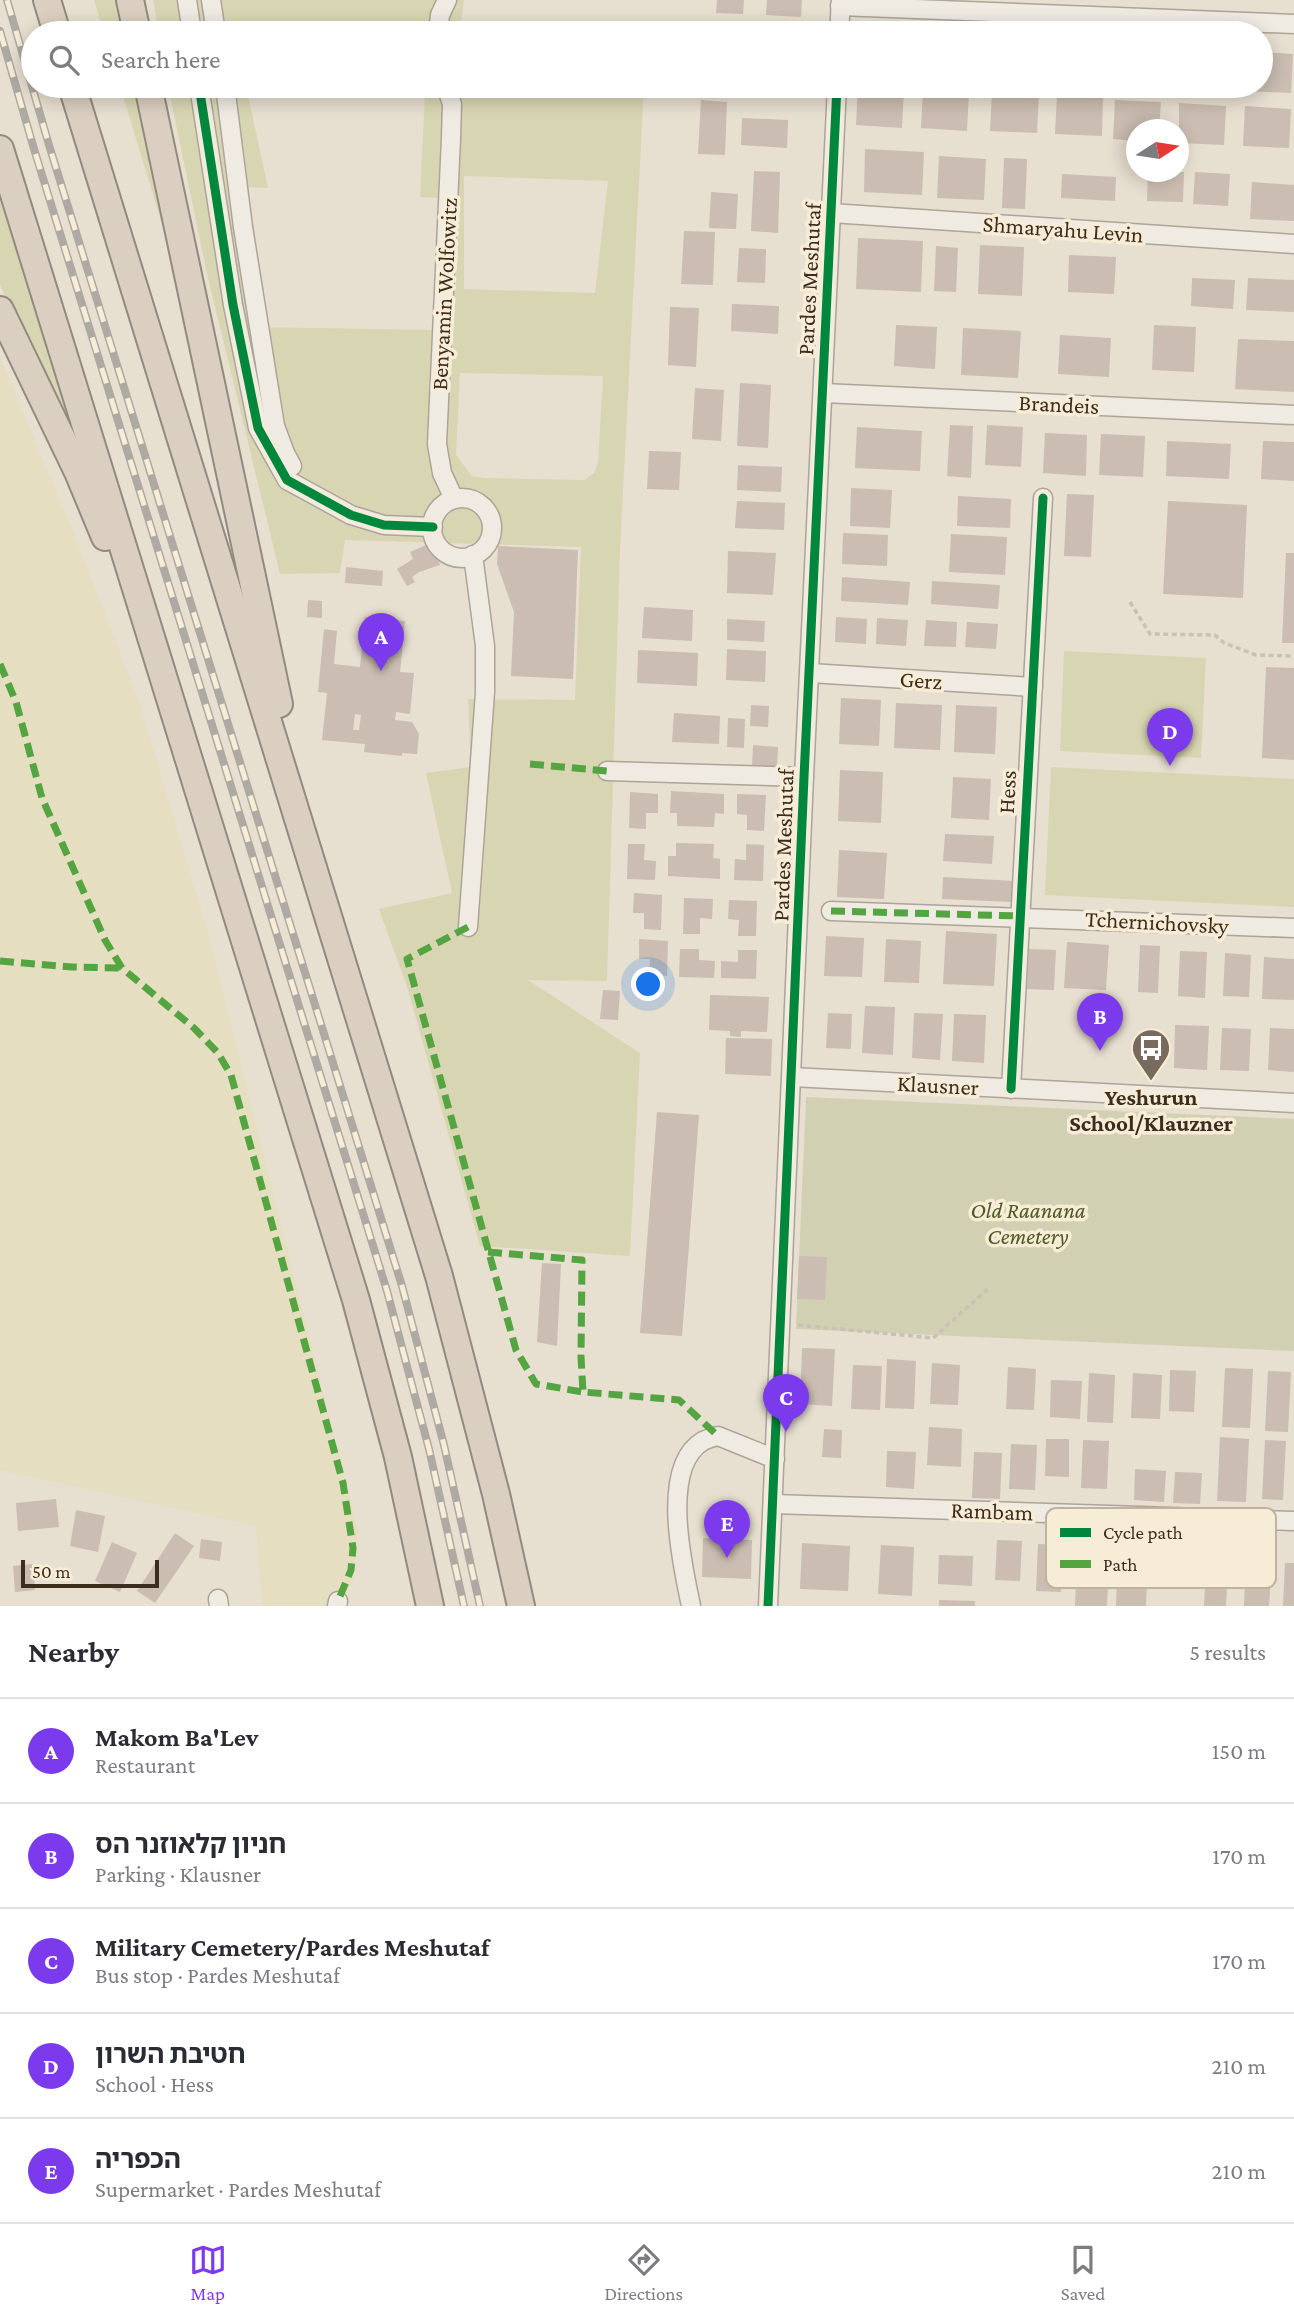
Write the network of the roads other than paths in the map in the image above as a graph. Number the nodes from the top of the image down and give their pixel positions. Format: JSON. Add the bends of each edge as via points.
{"nodes":[{"id":1,"x":47,"y":0,"type":"edge"},
{"id":2,"x":130,"y":0,"type":"edge"},
{"id":3,"x":187,"y":0,"type":"edge"},
{"id":4,"x":211,"y":0,"type":"edge"},
{"id":5,"x":447,"y":0,"type":"edge"},
{"id":6,"x":841,"y":3,"type":"edge"},
{"id":7,"x":53,"y":21,"type":"edge"},
{"id":8,"x":134,"y":21,"type":"edge"},
{"id":9,"x":190,"y":21,"type":"edge"},
{"id":10,"x":214,"y":21,"type":"edge"},
{"id":11,"x":439,"y":21,"type":"edge"},
{"id":12,"x":840,"y":21,"type":"edge"},
{"id":13,"x":1229,"y":21,"type":"edge"},
{"id":14,"x":1273,"y":23,"type":"edge"},
{"id":15,"x":1294,"y":24,"type":"edge"},
{"id":16,"x":76,"y":98,"type":"edge"},
{"id":17,"x":151,"y":98,"type":"edge"},
{"id":18,"x":202,"y":98,"type":"edge"},
{"id":19,"x":227,"y":98,"type":"edge"},
{"id":20,"x":450,"y":98,"type":"edge"},
{"id":21,"x":836,"y":98,"type":"edge"},
{"id":22,"x":0,"y":149,"type":"edge"},
{"id":23,"x":831,"y":213,"type":"junction"},
{"id":24,"x":1294,"y":244,"type":"edge"},
{"id":25,"x":0,"y":310,"type":"edge"},
{"id":26,"x":823,"y":393,"type":"junction"},
{"id":27,"x":1294,"y":415,"type":"edge"},
{"id":28,"x":319,"y":498,"type":"junction"},
{"id":29,"x":1043,"y":498,"type":"dead end"},
{"id":30,"x":454,"y":499,"type":"junction"},
{"id":31,"x":433,"y":527,"type":"junction"},
{"id":32,"x":473,"y":555,"type":"junction"},
{"id":33,"x":810,"y":673,"type":"junction"},
{"id":34,"x":1032,"y":687,"type":"junction"},
{"id":35,"x":607,"y":771,"type":"dead end"},
{"id":36,"x":804,"y":777,"type":"junction"},
{"id":37,"x":314,"y":867,"type":"junction"},
{"id":38,"x":831,"y":911,"type":"dead end"},
{"id":39,"x":1020,"y":916,"type":"junction"},
{"id":40,"x":468,"y":927,"type":"dead end"},
{"id":41,"x":1294,"y":928,"type":"edge"},
{"id":42,"x":270,"y":1020,"type":"junction"},
{"id":43,"x":792,"y":1077,"type":"junction"},
{"id":44,"x":1011,"y":1089,"type":"junction"},
{"id":45,"x":1294,"y":1103,"type":"edge"},
{"id":46,"x":775,"y":1459,"type":"junction"},
{"id":47,"x":774,"y":1504,"type":"junction"},
{"id":48,"x":1046,"y":1513,"type":"edge"},
{"id":49,"x":1276,"y":1520,"type":"edge"},
{"id":50,"x":1294,"y":1521,"type":"edge"},
{"id":51,"x":766,"y":1602,"type":"edge"},
{"id":52,"x":521,"y":1604,"type":"edge"},
{"id":53,"x":429,"y":1606,"type":"edge"},
{"id":54,"x":691,"y":1606,"type":"edge"}],
"edges":[{"from":1,"to":7,"type":"highway"},
{"from":2,"to":8,"type":"highway"},
{"from":3,"to":9,"type":"street"},
{"from":4,"to":10,"type":"street"},
{"from":5,"to":11,"type":"street"},
{"from":6,"to":12,"type":"street"},
{"from":6,"to":13,"type":"street"},
{"from":14,"to":15,"type":"street"},
{"from":16,"to":37,"type":"highway"},
{"from":17,"to":37,"type":"highway"},
{"from":18,"to":28,"type":"street","via":[[233,305],[258,428],[287,480]]},
{"from":19,"to":28,"type":"street","via":[[275,426],[302,482]]},
{"from":20,"to":30,"type":"street","name":"Benyamin Wolfowitz","via":[[437,444],[442,473]]},
{"from":21,"to":23,"type":"street","name":"Pardes Meshutaf"},
{"from":22,"to":42,"type":"highway"},
{"from":23,"to":24,"type":"street","name":"Shmaryahu Levin"},
{"from":23,"to":26,"type":"street","name":"Pardes Meshutaf"},
{"from":25,"to":42,"type":"highway","via":[[104,535]]},
{"from":26,"to":27,"type":"street","name":"Brandeis"},
{"from":26,"to":33,"type":"street","name":"Pardes Meshutaf"},
{"from":28,"to":31,"type":"street","via":[[384,525]]},
{"from":29,"to":34,"type":"street","name":"Hess"},
{"from":30,"to":31,"type":"street","via":[[441,507]]},
{"from":30,"to":32,"type":"street","via":[[474,500],[488,512],[489,540]]},
{"from":31,"to":32,"type":"street","via":[[444,551],[454,556]]},
{"from":32,"to":40,"type":"street","via":[[485,646],[485,692]]},
{"from":33,"to":34,"type":"street","name":"Gerz"},
{"from":33,"to":36,"type":"street","name":"Pardes Meshutaf"},
{"from":34,"to":39,"type":"street","name":"Hess"},
{"from":35,"to":36,"type":"street"},
{"from":36,"to":43,"type":"street","name":"Pardes Meshutaf"},
{"from":37,"to":52,"type":"highway","via":[[439,1276]]},
{"from":38,"to":39,"type":"street","name":"Tchernichovsky"},
{"from":39,"to":41,"type":"street","name":"Tchernichovsky"},
{"from":39,"to":44,"type":"street","name":"Hess"},
{"from":42,"to":53,"type":"highway","via":[[359,1312],[398,1457]]},
{"from":43,"to":44,"type":"street","name":"Klausner"},
{"from":43,"to":46,"type":"street","name":"Pardes Meshutaf"},
{"from":44,"to":45,"type":"street","name":"Klausner"},
{"from":46,"to":47,"type":"street","name":"Pardes Meshutaf"},
{"from":46,"to":54,"type":"street","via":[[718,1436],[701,1442],[690,1454],[680,1478],[676,1507]]},
{"from":47,"to":48,"type":"street","name":"Rambam"},
{"from":47,"to":51,"type":"street","name":"Pardes Meshutaf"},
{"from":49,"to":50,"type":"street","name":"Rambam"}]}
